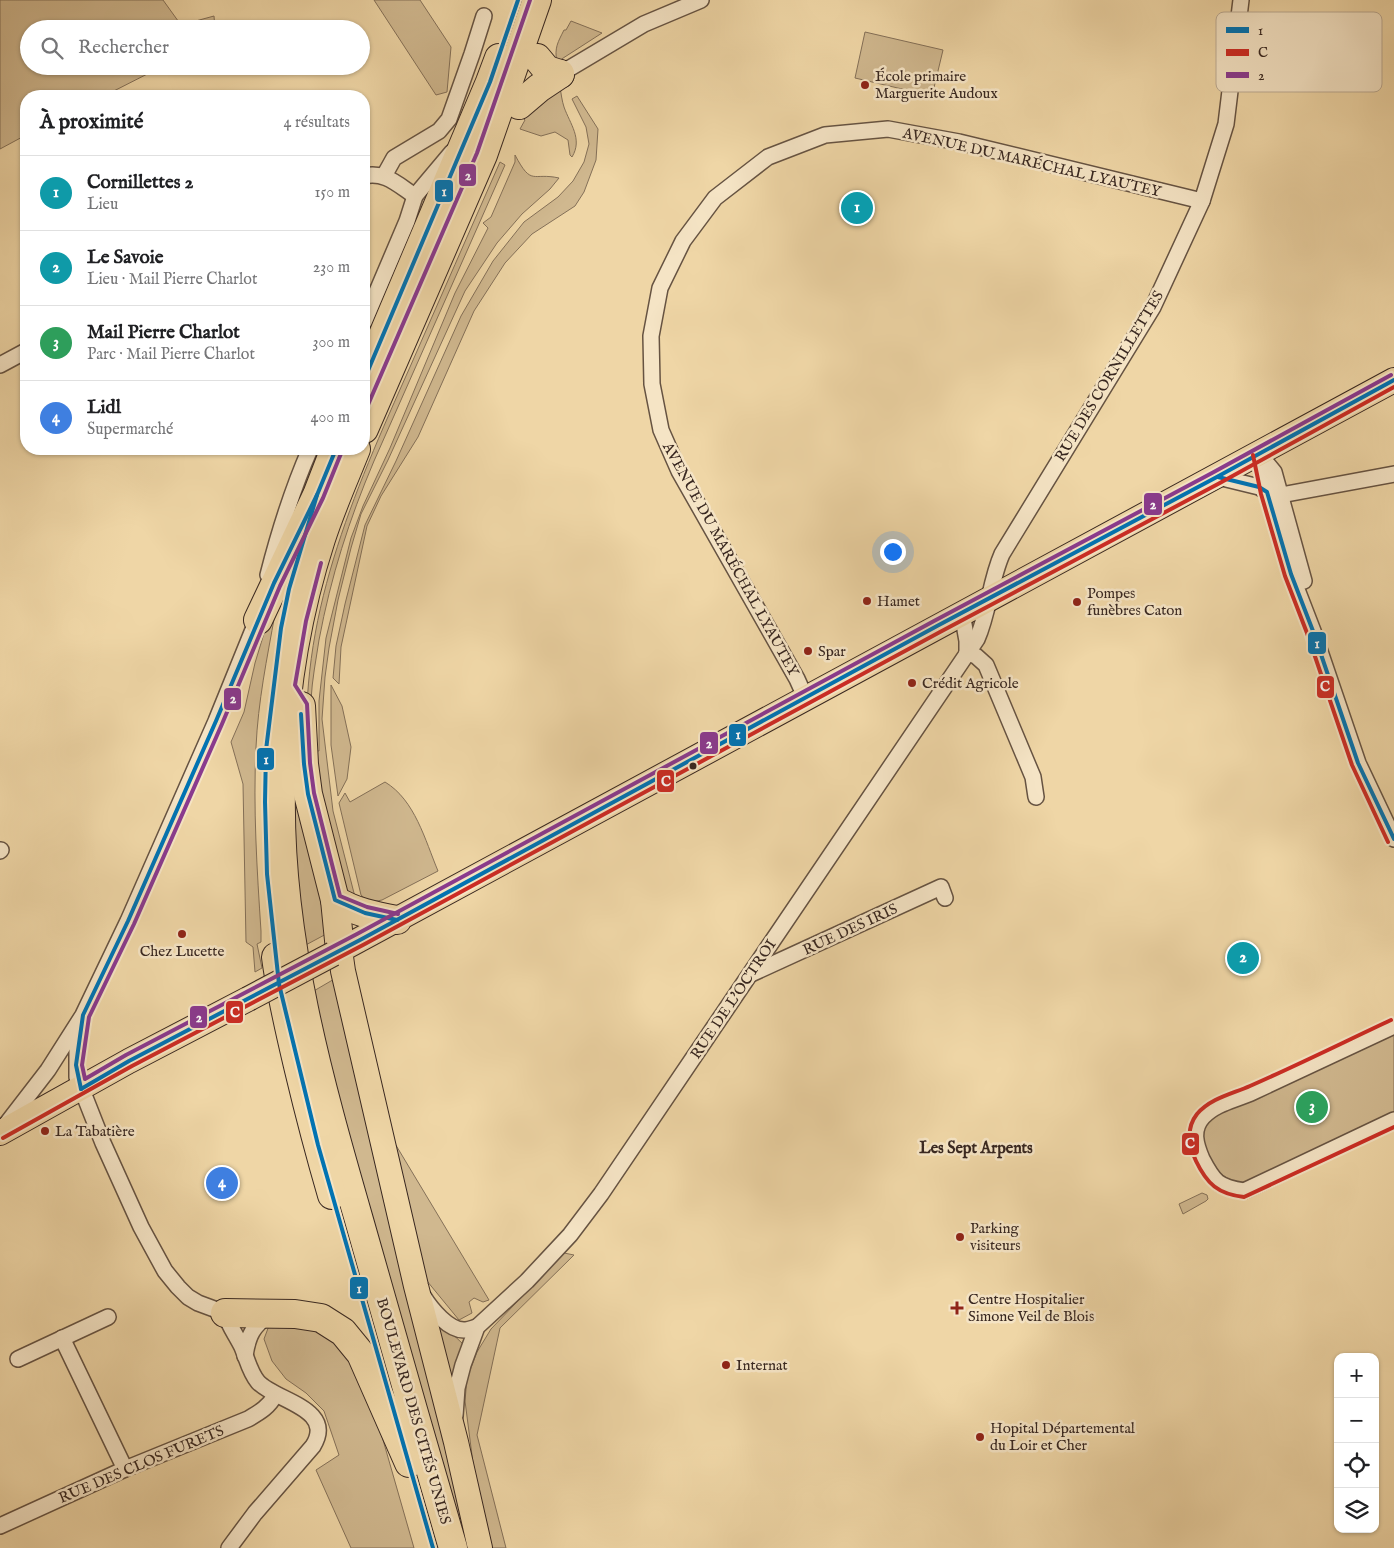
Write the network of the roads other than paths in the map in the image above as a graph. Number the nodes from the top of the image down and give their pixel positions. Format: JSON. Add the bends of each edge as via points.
{"nodes":[{"id":1,"x":518,"y":0,"type":"edge"},
{"id":2,"x":537,"y":0,"type":"edge"},
{"id":3,"x":555,"y":0,"type":"edge"},
{"id":4,"x":701,"y":0,"type":"edge"},
{"id":5,"x":484,"y":16,"type":"dead end"},
{"id":6,"x":537,"y":58,"type":"junction"},
{"id":7,"x":560,"y":74,"type":"junction"},
{"id":8,"x":1230,"y":92,"type":"edge"},
{"id":9,"x":493,"y":121,"type":"junction"},
{"id":10,"x":370,"y":175,"type":"edge"},
{"id":11,"x":384,"y":176,"type":"junction"},
{"id":12,"x":416,"y":196,"type":"junction"},
{"id":13,"x":1202,"y":201,"type":"junction"},
{"id":14,"x":370,"y":308,"type":"edge"},
{"id":15,"x":20,"y":354,"type":"edge"},
{"id":16,"x":0,"y":365,"type":"edge"},
{"id":17,"x":370,"y":368,"type":"edge"},
{"id":18,"x":1394,"y":380,"type":"edge"},
{"id":19,"x":370,"y":415,"type":"edge"},
{"id":20,"x":1259,"y":454,"type":"junction"},
{"id":21,"x":307,"y":455,"type":"edge"},
{"id":22,"x":334,"y":455,"type":"edge"},
{"id":23,"x":354,"y":455,"type":"edge"},
{"id":24,"x":1394,"y":474,"type":"edge"},
{"id":25,"x":1218,"y":476,"type":"junction"},
{"id":26,"x":1274,"y":494,"type":"junction"},
{"id":27,"x":317,"y":495,"type":"junction"},
{"id":28,"x":989,"y":600,"type":"junction"},
{"id":29,"x":962,"y":613,"type":"junction"},
{"id":30,"x":258,"y":620,"type":"junction"},
{"id":31,"x":967,"y":653,"type":"junction"},
{"id":32,"x":288,"y":686,"type":"junction"},
{"id":33,"x":806,"y":699,"type":"junction"},
{"id":34,"x":1036,"y":797,"type":"dead end"},
{"id":35,"x":1394,"y":839,"type":"edge"},
{"id":36,"x":945,"y":898,"type":"dead end"},
{"id":37,"x":335,"y":900,"type":"junction"},
{"id":38,"x":397,"y":920,"type":"junction"},
{"id":39,"x":337,"y":952,"type":"junction"},
{"id":40,"x":750,"y":975,"type":"junction"},
{"id":41,"x":83,"y":1015,"type":"junction"},
{"id":42,"x":1394,"y":1026,"type":"edge"},
{"id":43,"x":81,"y":1089,"type":"junction"},
{"id":44,"x":1394,"y":1120,"type":"edge"},
{"id":45,"x":0,"y":1133,"type":"edge"},
{"id":46,"x":416,"y":1286,"type":"junction"},
{"id":47,"x":225,"y":1313,"type":"junction"},
{"id":48,"x":270,"y":1313,"type":"junction"},
{"id":49,"x":108,"y":1316,"type":"dead end"},
{"id":50,"x":477,"y":1327,"type":"junction"},
{"id":51,"x":62,"y":1338,"type":"junction"},
{"id":52,"x":245,"y":1356,"type":"junction"},
{"id":53,"x":18,"y":1359,"type":"dead end"},
{"id":54,"x":276,"y":1395,"type":"junction"},
{"id":55,"x":456,"y":1442,"type":"junction"},
{"id":56,"x":409,"y":1463,"type":"junction"},
{"id":57,"x":125,"y":1469,"type":"junction"},
{"id":58,"x":0,"y":1526,"type":"edge"},
{"id":59,"x":228,"y":1548,"type":"edge"},
{"id":60,"x":433,"y":1548,"type":"edge"},
{"id":61,"x":453,"y":1548,"type":"edge"},
{"id":62,"x":480,"y":1548,"type":"edge"}],
"edges":[{"from":1,"to":9,"type":"highway"},
{"from":2,"to":9,"type":"highway"},
{"from":3,"to":6,"type":"highway"},
{"from":4,"to":7,"type":"street","via":[[644,24]]},
{"from":5,"to":11,"type":"street","via":[[449,119],[439,132],[394,158]]},
{"from":6,"to":7,"type":"highway","via":[[547,70]]},
{"from":6,"to":9,"type":"highway"},
{"from":7,"to":9,"type":"highway"},
{"from":8,"to":13,"type":"street","name":"RUE DES CORNILLETTES","via":[[1226,124]]},
{"from":9,"to":12,"type":"street","via":[[450,154]]},
{"from":9,"to":17,"type":"highway"},
{"from":9,"to":19,"type":"highway"},
{"from":10,"to":11,"type":"street"},
{"from":11,"to":12,"type":"street"},
{"from":12,"to":14,"type":"street"},
{"from":13,"to":28,"type":"street","name":"RUE DES CORNILLETTES","via":[[1153,307],[1002,554]]},
{"from":13,"to":33,"type":"street","name":"AVENUE DU MARÉCHAL LYAUTEY","via":[[959,142],[888,129],[825,135],[768,157],[715,198],[683,241],[660,288],[651,336],[652,384],[661,430],[679,471]]},
{"from":15,"to":16,"type":"street"},
{"from":18,"to":20,"type":"main road"},
{"from":20,"to":25,"type":"main road"},
{"from":20,"to":26,"type":"street"},
{"from":21,"to":30,"type":"street","via":[[274,551]]},
{"from":22,"to":27,"type":"highway"},
{"from":23,"to":32,"type":"highway","name":"BOULEVARD DES CITÉS UNIES","via":[[321,540],[300,620]]},
{"from":24,"to":26,"type":"street"},
{"from":25,"to":26,"type":"street"},
{"from":25,"to":28,"type":"main road"},
{"from":26,"to":35,"type":"street","via":[[1304,581],[1313,632],[1358,763]]},
{"from":27,"to":30,"type":"highway"},
{"from":27,"to":56,"type":"highway","name":"BOULEVARD DES CITÉS UNIES","via":[[281,628],[266,750],[267,874],[279,984],[318,1145]]},
{"from":28,"to":29,"type":"main road"},
{"from":28,"to":31,"type":"street","name":"RUE DE L'OCTROI","via":[[979,635]]},
{"from":29,"to":31,"type":"street"},
{"from":29,"to":33,"type":"main road"},
{"from":30,"to":41,"type":"street","via":[[132,912]]},
{"from":31,"to":34,"type":"street","via":[[986,665],[1033,777]]},
{"from":31,"to":40,"type":"street","name":"RUE DE L'OCTROI"},
{"from":32,"to":37,"type":"highway","via":[[301,706],[308,794]]},
{"from":32,"to":61,"type":"highway","name":"BOULEVARD DES CITÉS UNIES","via":[[281,844],[287,908],[303,1006],[341,1158]]},
{"from":33,"to":38,"type":"main road"},
{"from":36,"to":40,"type":"street","name":"RUE DES IRIS","via":[[941,887]]},
{"from":37,"to":38,"type":"highway","via":[[363,914]]},
{"from":37,"to":39,"type":"highway"},
{"from":38,"to":39,"type":"main road"},
{"from":39,"to":43,"type":"main road","bridge":true},
{"from":39,"to":46,"type":"main road"},
{"from":40,"to":50,"type":"street","name":"RUE DE L'OCTROI","via":[[570,1235],[528,1281]]},
{"from":41,"to":43,"type":"street","via":[[76,1051]]},
{"from":41,"to":45,"type":"street","via":[[48,1070]]},
{"from":42,"to":44,"type":"street","via":[[1212,1109],[1201,1118],[1195,1131],[1196,1145],[1216,1182],[1244,1191]]},
{"from":43,"to":45,"type":"main road"},
{"from":43,"to":47,"type":"street","via":[[141,1227],[166,1271],[188,1297]]},
{"from":46,"to":50,"type":"street","via":[[427,1303],[455,1328]]},
{"from":46,"to":55,"type":"main road"},
{"from":47,"to":48,"type":"highway"},
{"from":47,"to":52,"type":"street"},
{"from":48,"to":52,"type":"street","via":[[253,1329]]},
{"from":48,"to":56,"type":"highway","via":[[321,1318],[343,1332],[361,1354]]},
{"from":49,"to":51,"type":"street"},
{"from":50,"to":55,"type":"street","name":"RUE DE L'OCTROI","via":[[457,1388]]},
{"from":51,"to":53,"type":"street"},
{"from":51,"to":57,"type":"street"},
{"from":52,"to":54,"type":"street","via":[[257,1381]]},
{"from":54,"to":57,"type":"street","name":"RUE DES CLOS FURETS","via":[[270,1404],[248,1419]]},
{"from":54,"to":59,"type":"street","via":[[310,1414],[318,1427],[316,1441]]},
{"from":55,"to":62,"type":"main road"},
{"from":56,"to":60,"type":"highway","name":"BOULEVARD DES CITÉS UNIES"},
{"from":57,"to":58,"type":"street","name":"RUE DES CLOS FURETS"}]}
